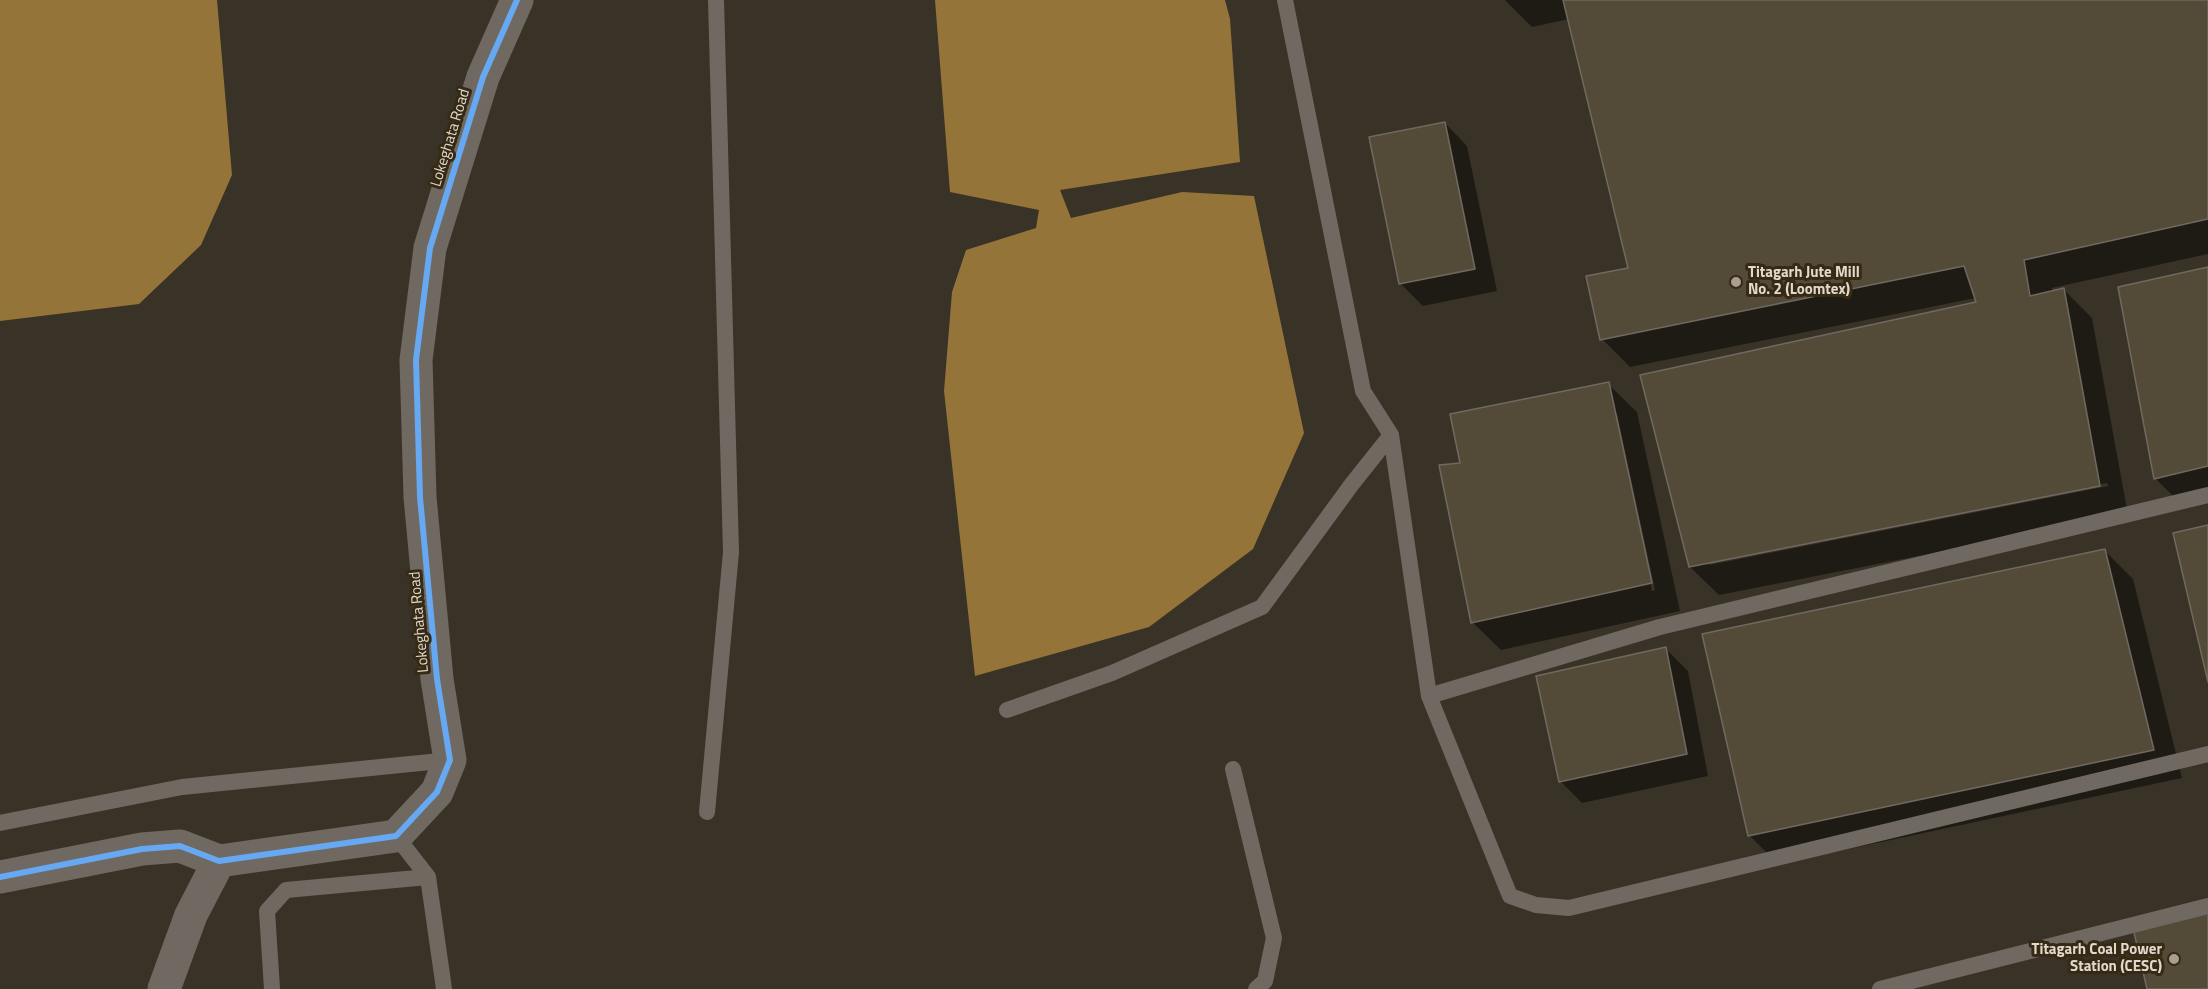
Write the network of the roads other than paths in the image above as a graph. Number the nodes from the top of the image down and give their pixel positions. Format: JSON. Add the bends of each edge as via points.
{"nodes":[{"id":1,"x":517,"y":0,"type":"edge"},
{"id":2,"x":716,"y":0,"type":"edge"},
{"id":3,"x":1285,"y":0,"type":"edge"},
{"id":4,"x":1390,"y":435,"type":"junction"},
{"id":5,"x":2208,"y":495,"type":"edge"},
{"id":6,"x":1429,"y":696,"type":"junction"},
{"id":7,"x":1007,"y":710,"type":"dead end"},
{"id":8,"x":2208,"y":754,"type":"edge"},
{"id":9,"x":450,"y":760,"type":"junction"},
{"id":10,"x":1233,"y":769,"type":"dead end"},
{"id":11,"x":707,"y":812,"type":"dead end"},
{"id":12,"x":0,"y":823,"type":"edge"},
{"id":13,"x":396,"y":836,"type":"junction"},
{"id":14,"x":219,"y":861,"type":"junction"},
{"id":15,"x":0,"y":877,"type":"edge"},
{"id":16,"x":428,"y":877,"type":"junction"},
{"id":17,"x":2208,"y":906,"type":"edge"},
{"id":18,"x":164,"y":989,"type":"edge"},
{"id":19,"x":272,"y":989,"type":"edge"},
{"id":20,"x":444,"y":989,"type":"edge"},
{"id":21,"x":1256,"y":989,"type":"edge"},
{"id":22,"x":1880,"y":989,"type":"edge"}],
"edges":[{"from":1,"to":9,"type":"street","name":"Lokeghata Road","via":[[483,77],[430,248],[416,360],[420,497],[437,679]]},
{"from":2,"to":11,"type":"lane","via":[[731,552]]},
{"from":3,"to":4,"type":"lane","via":[[1364,391]]},
{"from":4,"to":6,"type":"lane"},
{"from":4,"to":7,"type":"lane","via":[[1262,608],[1112,673]]},
{"from":5,"to":6,"type":"lane","via":[[1660,627]]},
{"from":6,"to":8,"type":"lane","via":[[1510,896],[1536,905],[1569,908]]},
{"from":9,"to":12,"type":"lane","via":[[182,787]]},
{"from":9,"to":13,"type":"street","via":[[436,792]]},
{"from":10,"to":21,"type":"lane","via":[[1274,938],[1265,981]]},
{"from":13,"to":14,"type":"street"},
{"from":13,"to":16,"type":"lane"},
{"from":14,"to":15,"type":"street","via":[[180,846],[142,849]]},
{"from":14,"to":18,"type":"street","via":[[191,915]]},
{"from":16,"to":19,"type":"lane","via":[[286,890],[267,911]]},
{"from":16,"to":20,"type":"lane"},
{"from":17,"to":22,"type":"lane"}]}
